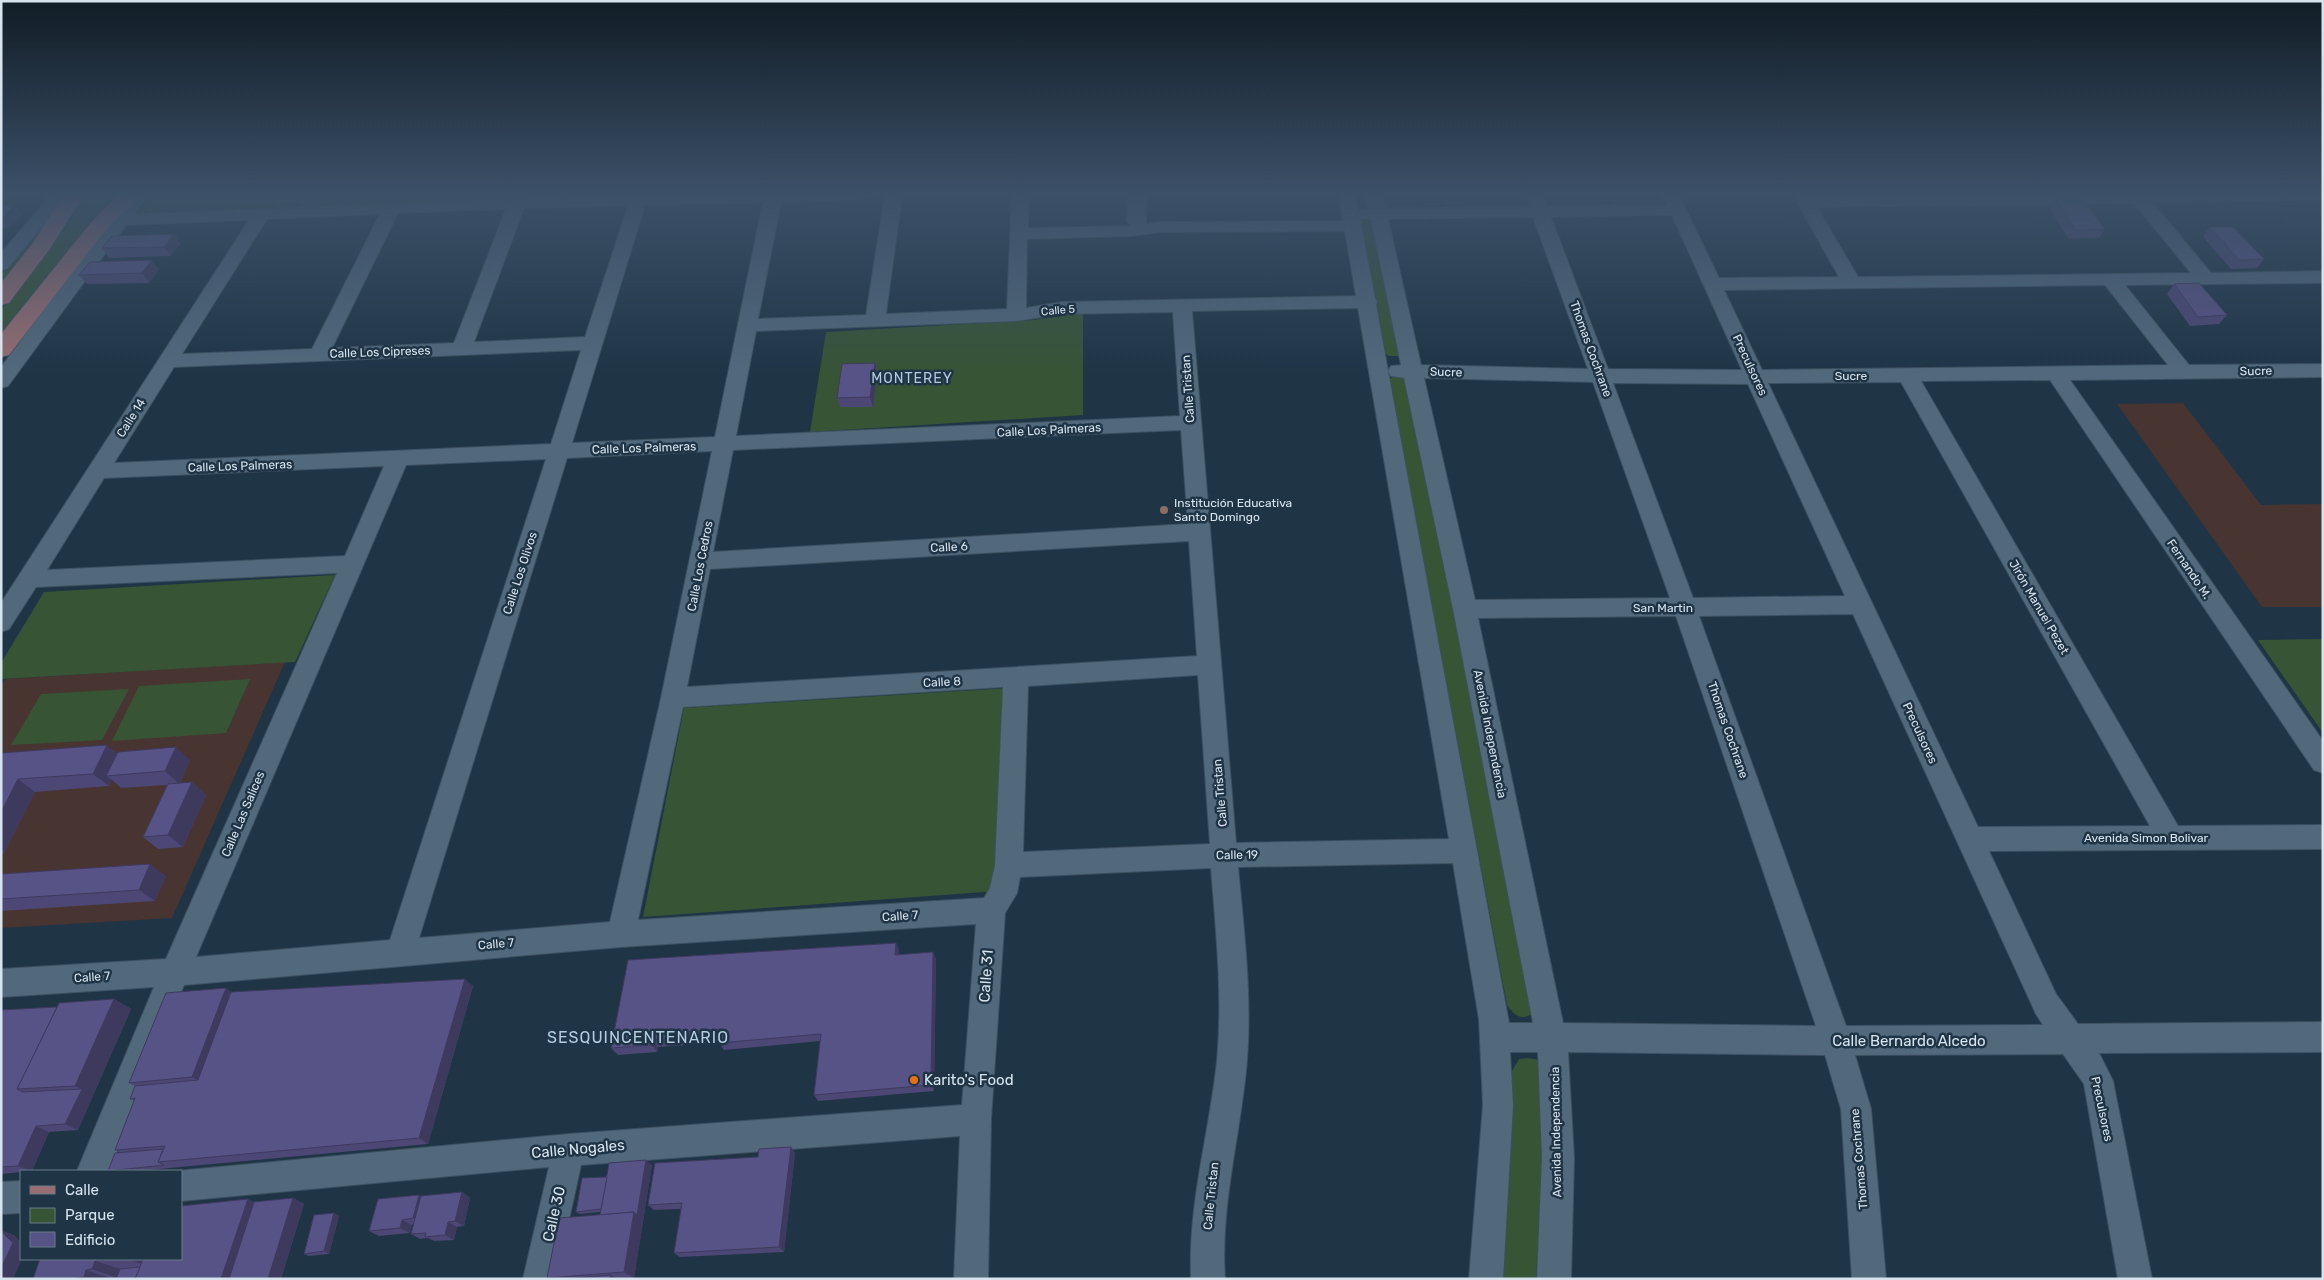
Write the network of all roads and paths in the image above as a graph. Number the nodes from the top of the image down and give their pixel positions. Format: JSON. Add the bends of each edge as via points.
{"nodes":[{"id":1,"x":10,"y":255,"type":"edge"},
{"id":2,"x":35,"y":255,"type":"edge"},
{"id":3,"x":76,"y":255,"type":"edge"},
{"id":4,"x":96,"y":255,"type":"edge"},
{"id":5,"x":235,"y":255,"type":"edge"},
{"id":6,"x":369,"y":255,"type":"edge"},
{"id":7,"x":497,"y":255,"type":"edge"},
{"id":8,"x":621,"y":255,"type":"edge"},
{"id":9,"x":762,"y":255,"type":"edge"},
{"id":10,"x":885,"y":255,"type":"edge"},
{"id":11,"x":1018,"y":255,"type":"edge"},
{"id":12,"x":1359,"y":255,"type":"edge"},
{"id":13,"x":1387,"y":255,"type":"edge"},
{"id":14,"x":1556,"y":255,"type":"edge"},
{"id":15,"x":1699,"y":255,"type":"edge"},
{"id":16,"x":1836,"y":255,"type":"edge"},
{"id":17,"x":2186,"y":255,"type":"edge"},
{"id":18,"x":1,"y":265,"type":"edge"},
{"id":19,"x":2323,"y":277,"type":"edge"},
{"id":20,"x":2206,"y":278,"type":"junction"},
{"id":21,"x":2110,"y":279,"type":"junction"},
{"id":22,"x":1851,"y":281,"type":"junction"},
{"id":23,"x":1713,"y":284,"type":"junction"},
{"id":24,"x":1,"y":298,"type":"edge"},
{"id":25,"x":1368,"y":302,"type":"junction"},
{"id":26,"x":1182,"y":306,"type":"junction"},
{"id":27,"x":1016,"y":315,"type":"junction"},
{"id":28,"x":875,"y":321,"type":"junction"},
{"id":29,"x":749,"y":325,"type":"junction"},
{"id":30,"x":593,"y":343,"type":"junction"},
{"id":31,"x":462,"y":348,"type":"junction"},
{"id":32,"x":1,"y":350,"type":"edge"},
{"id":33,"x":319,"y":354,"type":"junction"},
{"id":34,"x":167,"y":361,"type":"junction"},
{"id":35,"x":2323,"y":370,"type":"edge"},
{"id":36,"x":1412,"y":371,"type":"junction"},
{"id":37,"x":1379,"y":372,"type":"junction"},
{"id":38,"x":2184,"y":372,"type":"junction"},
{"id":39,"x":2056,"y":374,"type":"junction"},
{"id":40,"x":1602,"y":376,"type":"junction"},
{"id":41,"x":1908,"y":376,"type":"junction"},
{"id":42,"x":1755,"y":377,"type":"junction"},
{"id":43,"x":1,"y":381,"type":"edge"},
{"id":44,"x":1191,"y":423,"type":"junction"},
{"id":45,"x":725,"y":444,"type":"junction"},
{"id":46,"x":559,"y":451,"type":"junction"},
{"id":47,"x":398,"y":459,"type":"junction"},
{"id":48,"x":97,"y":471,"type":"junction"},
{"id":49,"x":1198,"y":532,"type":"junction"},
{"id":50,"x":701,"y":561,"type":"junction"},
{"id":51,"x":352,"y":564,"type":"junction"},
{"id":52,"x":31,"y":579,"type":"junction"},
{"id":53,"x":1862,"y":605,"type":"junction"},
{"id":54,"x":1685,"y":608,"type":"junction"},
{"id":55,"x":1465,"y":610,"type":"junction"},
{"id":56,"x":1,"y":623,"type":"edge"},
{"id":57,"x":1210,"y":665,"type":"junction"},
{"id":58,"x":1016,"y":678,"type":"junction"},
{"id":59,"x":674,"y":698,"type":"junction"},
{"id":60,"x":2323,"y":762,"type":"edge"},
{"id":61,"x":2323,"y":837,"type":"edge"},
{"id":62,"x":2171,"y":838,"type":"junction"},
{"id":63,"x":1969,"y":839,"type":"junction"},
{"id":64,"x":1465,"y":851,"type":"junction"},
{"id":65,"x":1225,"y":856,"type":"junction"},
{"id":66,"x":1009,"y":865,"type":"junction"},
{"id":67,"x":991,"y":910,"type":"junction"},
{"id":68,"x":620,"y":934,"type":"junction"},
{"id":69,"x":400,"y":952,"type":"junction"},
{"id":70,"x":175,"y":972,"type":"junction"},
{"id":71,"x":1,"y":983,"type":"edge"},
{"id":72,"x":1496,"y":1037,"type":"junction"},
{"id":73,"x":1551,"y":1037,"type":"junction"},
{"id":74,"x":2323,"y":1037,"type":"edge"},
{"id":75,"x":2071,"y":1040,"type":"junction"},
{"id":76,"x":1836,"y":1041,"type":"junction"},
{"id":77,"x":976,"y":1119,"type":"junction"},
{"id":78,"x":569,"y":1150,"type":"junction"},
{"id":79,"x":93,"y":1170,"type":"edge"},
{"id":80,"x":182,"y":1185,"type":"edge"},
{"id":81,"x":20,"y":1196,"type":"edge"},
{"id":82,"x":1,"y":1198,"type":"edge"},
{"id":83,"x":539,"y":1279,"type":"edge"},
{"id":84,"x":971,"y":1279,"type":"edge"},
{"id":85,"x":1208,"y":1279,"type":"edge"},
{"id":86,"x":1486,"y":1279,"type":"edge"},
{"id":87,"x":1554,"y":1279,"type":"edge"},
{"id":88,"x":1869,"y":1279,"type":"edge"},
{"id":89,"x":2135,"y":1279,"type":"edge"}],
"edges":[{"from":1,"to":18,"type":"street"},
{"from":2,"to":24,"type":"main road"},
{"from":3,"to":32,"type":"main road"},
{"from":4,"to":43,"type":"street"},
{"from":5,"to":34,"type":"street","name":"Calle 14"},
{"from":6,"to":33,"type":"street"},
{"from":7,"to":31,"type":"street"},
{"from":8,"to":30,"type":"street","name":"Calle Los Olivos"},
{"from":9,"to":29,"type":"street","name":"Calle Los Cedros"},
{"from":10,"to":28,"type":"street"},
{"from":11,"to":27,"type":"street"},
{"from":12,"to":25,"type":"street"},
{"from":13,"to":36,"type":"street","name":"Avenida Independencia"},
{"from":14,"to":40,"type":"street","name":"Thomas Cochrane"},
{"from":15,"to":23,"type":"street","name":"Preculsores"},
{"from":16,"to":22,"type":"street"},
{"from":17,"to":20,"type":"street"},
{"from":19,"to":20,"type":"street"},
{"from":20,"to":21,"type":"street"},
{"from":21,"to":22,"type":"street"},
{"from":21,"to":38,"type":"street"},
{"from":22,"to":23,"type":"street"},
{"from":23,"to":42,"type":"street","name":"Preculsores"},
{"from":25,"to":26,"type":"street","name":"Calle 5"},
{"from":25,"to":37,"type":"street"},
{"from":26,"to":27,"type":"street","name":"Calle 5","via":[[1062,308]]},
{"from":26,"to":44,"type":"street","name":"Calle Tristan"},
{"from":27,"to":28,"type":"street","name":"Calle 5"},
{"from":28,"to":29,"type":"street","name":"Calle 5"},
{"from":29,"to":45,"type":"street","name":"Calle Los Cedros"},
{"from":30,"to":31,"type":"street","name":"Calle Los Cipreses"},
{"from":30,"to":46,"type":"street","name":"Calle Los Olivos"},
{"from":31,"to":33,"type":"street","name":"Calle Los Cipreses"},
{"from":33,"to":34,"type":"street","name":"Calle Los Cipreses"},
{"from":34,"to":48,"type":"street","name":"Calle 14"},
{"from":35,"to":38,"type":"street","name":"Sucre"},
{"from":36,"to":37,"type":"street","name":"Sucre"},
{"from":36,"to":40,"type":"street","name":"Sucre"},
{"from":36,"to":55,"type":"street","name":"Avenida Independencia"},
{"from":37,"to":64,"type":"street"},
{"from":38,"to":39,"type":"street","name":"Sucre"},
{"from":39,"to":41,"type":"street","name":"Sucre"},
{"from":39,"to":60,"type":"street","name":"Fernando M."},
{"from":40,"to":42,"type":"street","name":"Sucre"},
{"from":40,"to":54,"type":"street","name":"Thomas Cochrane"},
{"from":41,"to":42,"type":"street","name":"Sucre"},
{"from":41,"to":62,"type":"street","name":"Jirón Manuel Pezet"},
{"from":42,"to":53,"type":"street","name":"Preculsores"},
{"from":44,"to":45,"type":"street","name":"Calle Los Palmeras"},
{"from":44,"to":49,"type":"street","name":"Calle Tristan"},
{"from":45,"to":46,"type":"street","name":"Calle Los Palmeras"},
{"from":45,"to":50,"type":"street","name":"Calle Los Cedros"},
{"from":46,"to":47,"type":"street","name":"Calle Los Palmeras"},
{"from":46,"to":69,"type":"street","name":"Calle Los Olivos"},
{"from":47,"to":48,"type":"street","name":"Calle Los Palmeras"},
{"from":47,"to":51,"type":"street","name":"Calle Las Salices"},
{"from":48,"to":52,"type":"street","name":"Calle 14"},
{"from":49,"to":50,"type":"street","name":"Calle 6"},
{"from":49,"to":57,"type":"street","name":"Calle Tristan"},
{"from":50,"to":59,"type":"street","name":"Calle Los Cedros"},
{"from":51,"to":52,"type":"street"},
{"from":51,"to":70,"type":"street","name":"Calle Las Salices"},
{"from":52,"to":56,"type":"street","name":"Calle 14"},
{"from":53,"to":54,"type":"street","name":"San Martin"},
{"from":53,"to":63,"type":"street","name":"Preculsores"},
{"from":54,"to":55,"type":"street","name":"San Martin"},
{"from":54,"to":76,"type":"street","name":"Thomas Cochrane"},
{"from":55,"to":73,"type":"street","name":"Avenida Independencia"},
{"from":57,"to":58,"type":"street","name":"Calle 8"},
{"from":57,"to":65,"type":"street","name":"Calle Tristan"},
{"from":58,"to":59,"type":"street","name":"Calle 8"},
{"from":58,"to":66,"type":"street","name":"Calle 31"},
{"from":59,"to":68,"type":"street","name":"Calle Los Cedros"},
{"from":61,"to":62,"type":"street","name":"Avenida Simon Bolivar"},
{"from":62,"to":63,"type":"street","name":"Avenida Simon Bolivar"},
{"from":63,"to":75,"type":"street","name":"Preculsores","via":[[2046,1004]]},
{"from":64,"to":65,"type":"street","name":"Calle 19"},
{"from":64,"to":72,"type":"street"},
{"from":65,"to":66,"type":"street","name":"Calle 19"},
{"from":65,"to":85,"type":"street","name":"Calle Tristan","via":[[1234,986],[1229,1080],[1214,1163],[1205,1249]]},
{"from":66,"to":67,"type":"street","name":"Calle 31","via":[[1003,893]]},
{"from":67,"to":68,"type":"street","name":"Calle 7"},
{"from":67,"to":77,"type":"street","name":"Calle 31"},
{"from":68,"to":69,"type":"street","name":"Calle 7"},
{"from":69,"to":70,"type":"street","name":"Calle 7"},
{"from":70,"to":71,"type":"street","name":"Calle 7"},
{"from":70,"to":79,"type":"street","name":"Calle Las Salices"},
{"from":72,"to":73,"type":"street","name":"Calle Bernardo Alcedo"},
{"from":72,"to":86,"type":"street","via":[[1498,1105]]},
{"from":73,"to":76,"type":"street","name":"Calle Bernardo Alcedo"},
{"from":73,"to":87,"type":"street","name":"Avenida Independencia","via":[[1557,1084],[1559,1165]]},
{"from":74,"to":75,"type":"street","name":"Calle Bernardo Alcedo"},
{"from":75,"to":76,"type":"street","name":"Calle Bernardo Alcedo"},
{"from":75,"to":89,"type":"street","name":"Preculsores","via":[[2098,1081]]},
{"from":76,"to":88,"type":"street","name":"Thomas Cochrane","via":[[1856,1109]]},
{"from":77,"to":78,"type":"street","name":"Calle Nogales"},
{"from":77,"to":84,"type":"street","name":"Calle 31"},
{"from":78,"to":80,"type":"street","name":"Calle Nogales"},
{"from":78,"to":83,"type":"street","name":"Calle 30"},
{"from":81,"to":82,"type":"street"}]}
